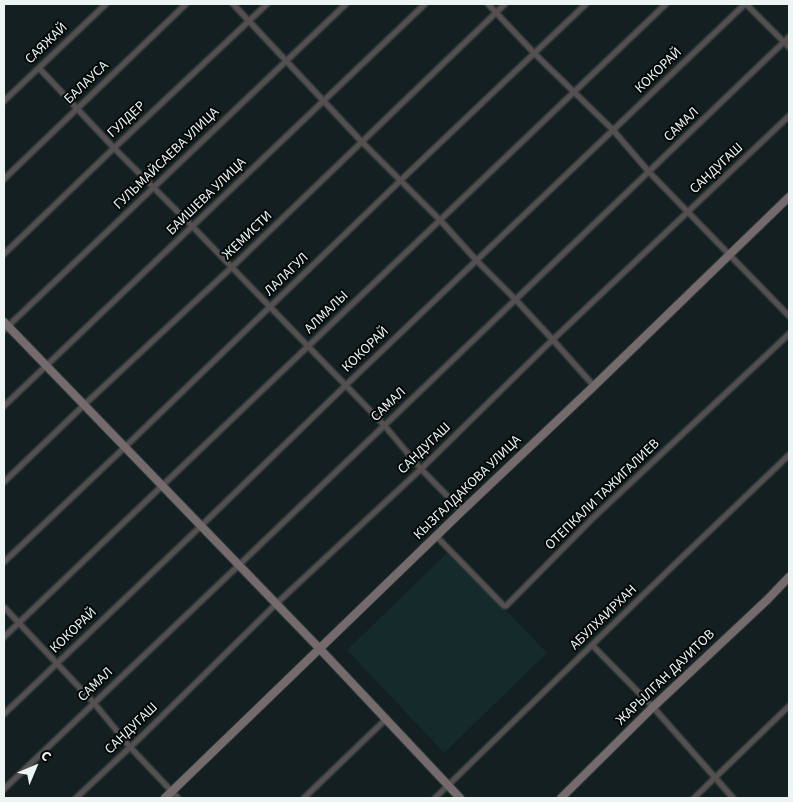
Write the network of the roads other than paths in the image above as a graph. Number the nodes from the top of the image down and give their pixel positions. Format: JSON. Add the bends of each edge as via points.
{"nodes":[{"id":1,"x":106,"y":4,"type":"edge"},
{"id":2,"x":186,"y":4,"type":"edge"},
{"id":3,"x":233,"y":4,"type":"edge"},
{"id":4,"x":267,"y":4,"type":"edge"},
{"id":5,"x":346,"y":4,"type":"edge"},
{"id":6,"x":425,"y":4,"type":"edge"},
{"id":7,"x":488,"y":4,"type":"edge"},
{"id":8,"x":504,"y":4,"type":"edge"},
{"id":9,"x":586,"y":4,"type":"edge"},
{"id":10,"x":666,"y":4,"type":"edge"},
{"id":11,"x":745,"y":4,"type":"edge"},
{"id":12,"x":496,"y":12,"type":"junction"},
{"id":13,"x":248,"y":21,"type":"junction"},
{"id":14,"x":789,"y":37,"type":"edge"},
{"id":15,"x":784,"y":42,"type":"junction"},
{"id":16,"x":789,"y":47,"type":"edge"},
{"id":17,"x":534,"y":53,"type":"junction"},
{"id":18,"x":286,"y":60,"type":"junction"},
{"id":19,"x":38,"y":68,"type":"junction"},
{"id":20,"x":574,"y":92,"type":"junction"},
{"id":21,"x":4,"y":101,"type":"edge"},
{"id":22,"x":323,"y":101,"type":"junction"},
{"id":23,"x":77,"y":108,"type":"junction"},
{"id":24,"x":789,"y":116,"type":"edge"},
{"id":25,"x":613,"y":130,"type":"junction"},
{"id":26,"x":362,"y":142,"type":"junction"},
{"id":27,"x":114,"y":148,"type":"junction"},
{"id":28,"x":649,"y":172,"type":"junction"},
{"id":29,"x":4,"y":178,"type":"edge"},
{"id":30,"x":401,"y":180,"type":"junction"},
{"id":31,"x":154,"y":186,"type":"junction"},
{"id":32,"x":789,"y":197,"type":"edge"},
{"id":33,"x":689,"y":212,"type":"junction"},
{"id":34,"x":440,"y":220,"type":"junction"},
{"id":35,"x":192,"y":226,"type":"junction"},
{"id":36,"x":4,"y":254,"type":"edge"},
{"id":37,"x":730,"y":255,"type":"junction"},
{"id":38,"x":476,"y":261,"type":"junction"},
{"id":39,"x":232,"y":267,"type":"junction"},
{"id":40,"x":516,"y":300,"type":"junction"},
{"id":41,"x":270,"y":306,"type":"junction"},
{"id":42,"x":789,"y":316,"type":"edge"},
{"id":43,"x":5,"y":326,"type":"edge"},
{"id":44,"x":789,"y":334,"type":"edge"},
{"id":45,"x":553,"y":340,"type":"junction"},
{"id":46,"x":308,"y":346,"type":"junction"},
{"id":47,"x":47,"y":366,"type":"junction"},
{"id":48,"x":346,"y":385,"type":"junction"},
{"id":49,"x":594,"y":386,"type":"junction"},
{"id":50,"x":84,"y":405,"type":"junction"},
{"id":51,"x":4,"y":406,"type":"edge"},
{"id":52,"x":384,"y":425,"type":"junction"},
{"id":53,"x":125,"y":447,"type":"junction"},
{"id":54,"x":789,"y":455,"type":"edge"},
{"id":55,"x":421,"y":469,"type":"junction"},
{"id":56,"x":4,"y":482,"type":"edge"},
{"id":57,"x":162,"y":486,"type":"junction"},
{"id":58,"x":462,"y":511,"type":"junction"},
{"id":59,"x":201,"y":526,"type":"junction"},
{"id":60,"x":436,"y":536,"type":"junction"},
{"id":61,"x":4,"y":562,"type":"edge"},
{"id":62,"x":239,"y":565,"type":"junction"},
{"id":63,"x":789,"y":577,"type":"edge"},
{"id":64,"x":276,"y":604,"type":"junction"},
{"id":65,"x":4,"y":606,"type":"edge"},
{"id":66,"x":19,"y":622,"type":"junction"},
{"id":67,"x":4,"y":637,"type":"edge"},
{"id":68,"x":592,"y":645,"type":"junction"},
{"id":69,"x":320,"y":649,"type":"junction"},
{"id":70,"x":57,"y":664,"type":"junction"},
{"id":71,"x":94,"y":702,"type":"junction"},
{"id":72,"x":789,"y":706,"type":"edge"},
{"id":73,"x":653,"y":707,"type":"junction"},
{"id":74,"x":4,"y":714,"type":"edge"},
{"id":75,"x":386,"y":720,"type":"junction"},
{"id":76,"x":130,"y":747,"type":"junction"},
{"id":77,"x":715,"y":778,"type":"junction"},
{"id":78,"x":448,"y":786,"type":"junction"},
{"id":79,"x":4,"y":789,"type":"edge"},
{"id":80,"x":172,"y":792,"type":"junction"},
{"id":81,"x":76,"y":798,"type":"edge"},
{"id":82,"x":165,"y":798,"type":"edge"},
{"id":83,"x":178,"y":798,"type":"edge"},
{"id":84,"x":304,"y":798,"type":"edge"},
{"id":85,"x":435,"y":798,"type":"edge"},
{"id":86,"x":460,"y":798,"type":"edge"},
{"id":87,"x":561,"y":798,"type":"edge"},
{"id":88,"x":694,"y":798,"type":"edge"},
{"id":89,"x":734,"y":798,"type":"edge"}],
"edges":[{"from":1,"to":19,"type":"street","name":"САЯЖАЙ"},
{"from":2,"to":23,"type":"street","name":"БАЛАУСА"},
{"from":3,"to":13,"type":"street"},
{"from":4,"to":13,"type":"street","name":"ГУЛДЕР"},
{"from":5,"to":18,"type":"street","name":"ГУЛЬМАЙСАЕВА УЛИЦА"},
{"from":6,"to":22,"type":"street","name":"БАИШЕВА УЛИЦА"},
{"from":7,"to":12,"type":"street"},
{"from":8,"to":12,"type":"street","name":"ЖЕМИСТИ"},
{"from":9,"to":17,"type":"street","name":"ЛАЛАГУЛ"},
{"from":10,"to":20,"type":"street","name":"АЛМАЛЫ"},
{"from":11,"to":15,"type":"street"},
{"from":11,"to":25,"type":"street","name":"КОКОРАЙ"},
{"from":12,"to":17,"type":"street"},
{"from":12,"to":26,"type":"street","name":"ЖЕМИСТИ"},
{"from":13,"to":18,"type":"street"},
{"from":13,"to":27,"type":"street","name":"ГУЛДЕР"},
{"from":14,"to":15,"type":"street","name":"САМАЛ"},
{"from":15,"to":16,"type":"street"},
{"from":15,"to":28,"type":"street","name":"САМАЛ"},
{"from":17,"to":20,"type":"street"},
{"from":17,"to":30,"type":"street","name":"ЛАЛАГУЛ"},
{"from":18,"to":22,"type":"street"},
{"from":18,"to":31,"type":"street","name":"ГУЛЬМАЙСАЕВА УЛИЦА"},
{"from":19,"to":21,"type":"street","name":"САЯЖАЙ"},
{"from":19,"to":23,"type":"street"},
{"from":20,"to":25,"type":"street"},
{"from":20,"to":34,"type":"street","name":"АЛМАЛЫ"},
{"from":22,"to":26,"type":"street"},
{"from":22,"to":35,"type":"street","name":"БАИШЕВА УЛИЦА"},
{"from":23,"to":27,"type":"street"},
{"from":23,"to":29,"type":"street","name":"БАЛАУСА"},
{"from":24,"to":33,"type":"street","name":"САНДУГАШ"},
{"from":25,"to":28,"type":"street"},
{"from":25,"to":38,"type":"street","name":"КОКОРАЙ"},
{"from":26,"to":30,"type":"street"},
{"from":26,"to":39,"type":"street","name":"ЖЕМИСТИ"},
{"from":27,"to":31,"type":"street"},
{"from":27,"to":36,"type":"street","name":"ГУЛДЕР"},
{"from":28,"to":33,"type":"street"},
{"from":28,"to":40,"type":"street","name":"САМАЛ"},
{"from":30,"to":34,"type":"street"},
{"from":30,"to":41,"type":"street","name":"ЛАЛАГУЛ"},
{"from":31,"to":35,"type":"street"},
{"from":31,"to":43,"type":"street","name":"ГУЛЬМАЙСАЕВА УЛИЦА"},
{"from":32,"to":37,"type":"street","name":"КЫЗГАЛДАКОВА УЛИЦА"},
{"from":33,"to":37,"type":"street"},
{"from":33,"to":45,"type":"street","name":"САНДУГАШ"},
{"from":34,"to":38,"type":"street"},
{"from":34,"to":46,"type":"street","name":"АЛМАЛЫ"},
{"from":35,"to":39,"type":"street"},
{"from":35,"to":47,"type":"street","name":"БАИШЕВА УЛИЦА"},
{"from":37,"to":42,"type":"street"},
{"from":37,"to":49,"type":"street","name":"КЫЗГАЛДАКОВА УЛИЦА"},
{"from":38,"to":40,"type":"street"},
{"from":38,"to":48,"type":"street","name":"КОКОРАЙ"},
{"from":39,"to":41,"type":"street"},
{"from":39,"to":50,"type":"street","name":"ЖЕМИСТИ"},
{"from":40,"to":45,"type":"street"},
{"from":40,"to":52,"type":"street","name":"САМАЛ"},
{"from":41,"to":46,"type":"street"},
{"from":41,"to":53,"type":"street","name":"ЛАЛАГУЛ"},
{"from":43,"to":47,"type":"street"},
{"from":44,"to":60,"type":"street","name":"ОТЕПКАЛИ ТАЖИГАЛИЕВ","via":[[593,518],[506,606]]},
{"from":45,"to":49,"type":"street"},
{"from":45,"to":55,"type":"street","name":"САНДУГАШ"},
{"from":46,"to":48,"type":"street"},
{"from":46,"to":57,"type":"street","name":"АЛМАЛЫ"},
{"from":47,"to":50,"type":"street"},
{"from":47,"to":51,"type":"street","name":"БАИШЕВА УЛИЦА"},
{"from":48,"to":52,"type":"street"},
{"from":48,"to":59,"type":"street","name":"КОКОРАЙ"},
{"from":49,"to":58,"type":"street","name":"КЫЗГАЛДАКОВА УЛИЦА"},
{"from":50,"to":53,"type":"street"},
{"from":50,"to":56,"type":"street","name":"ЖЕМИСТИ"},
{"from":52,"to":55,"type":"street"},
{"from":52,"to":62,"type":"street","name":"САМАЛ"},
{"from":53,"to":57,"type":"street"},
{"from":53,"to":61,"type":"street","name":"ЛАЛАГУЛ"},
{"from":54,"to":68,"type":"street","name":"АБУЛХАИРХАН"},
{"from":55,"to":58,"type":"street"},
{"from":55,"to":64,"type":"street","name":"САНДУГАШ"},
{"from":57,"to":59,"type":"street"},
{"from":57,"to":66,"type":"street","name":"АЛМАЛЫ"},
{"from":58,"to":60,"type":"street","name":"КЫЗГАЛДАКОВА УЛИЦА"},
{"from":59,"to":62,"type":"street"},
{"from":59,"to":70,"type":"street","name":"КОКОРАЙ"},
{"from":60,"to":69,"type":"street","name":"КЫЗГАЛДАКОВА УЛИЦА"},
{"from":62,"to":64,"type":"street"},
{"from":62,"to":71,"type":"street","name":"САМАЛ"},
{"from":63,"to":73,"type":"street","name":"ЖАРЫЛГАН ДАУИТОВ"},
{"from":64,"to":69,"type":"street"},
{"from":64,"to":76,"type":"street","name":"САНДУГАШ"},
{"from":65,"to":66,"type":"street"},
{"from":66,"to":67,"type":"street","name":"АЛМАЛЫ"},
{"from":66,"to":70,"type":"street"},
{"from":68,"to":73,"type":"street"},
{"from":68,"to":78,"type":"street","name":"АБУЛХАИРХАН"},
{"from":69,"to":75,"type":"street"},
{"from":69,"to":80,"type":"street","name":"КЫЗГАЛДАКОВА УЛИЦА"},
{"from":70,"to":71,"type":"street"},
{"from":70,"to":74,"type":"street","name":"КОКОРАЙ"},
{"from":71,"to":76,"type":"street"},
{"from":71,"to":79,"type":"street","name":"САМАЛ"},
{"from":72,"to":77,"type":"street"},
{"from":73,"to":77,"type":"street"},
{"from":73,"to":87,"type":"street","name":"ЖАРЫЛГАН ДАУИТОВ"},
{"from":75,"to":78,"type":"street"},
{"from":75,"to":84,"type":"street"},
{"from":76,"to":80,"type":"street"},
{"from":76,"to":81,"type":"street","name":"САНДУГАШ"},
{"from":77,"to":88,"type":"street"},
{"from":77,"to":89,"type":"street"},
{"from":78,"to":85,"type":"street","name":"АБУЛХАИРХАН"},
{"from":78,"to":86,"type":"street"},
{"from":80,"to":82,"type":"street","name":"КЫЗГАЛДАКОВА УЛИЦА"},
{"from":80,"to":83,"type":"street"}]}
